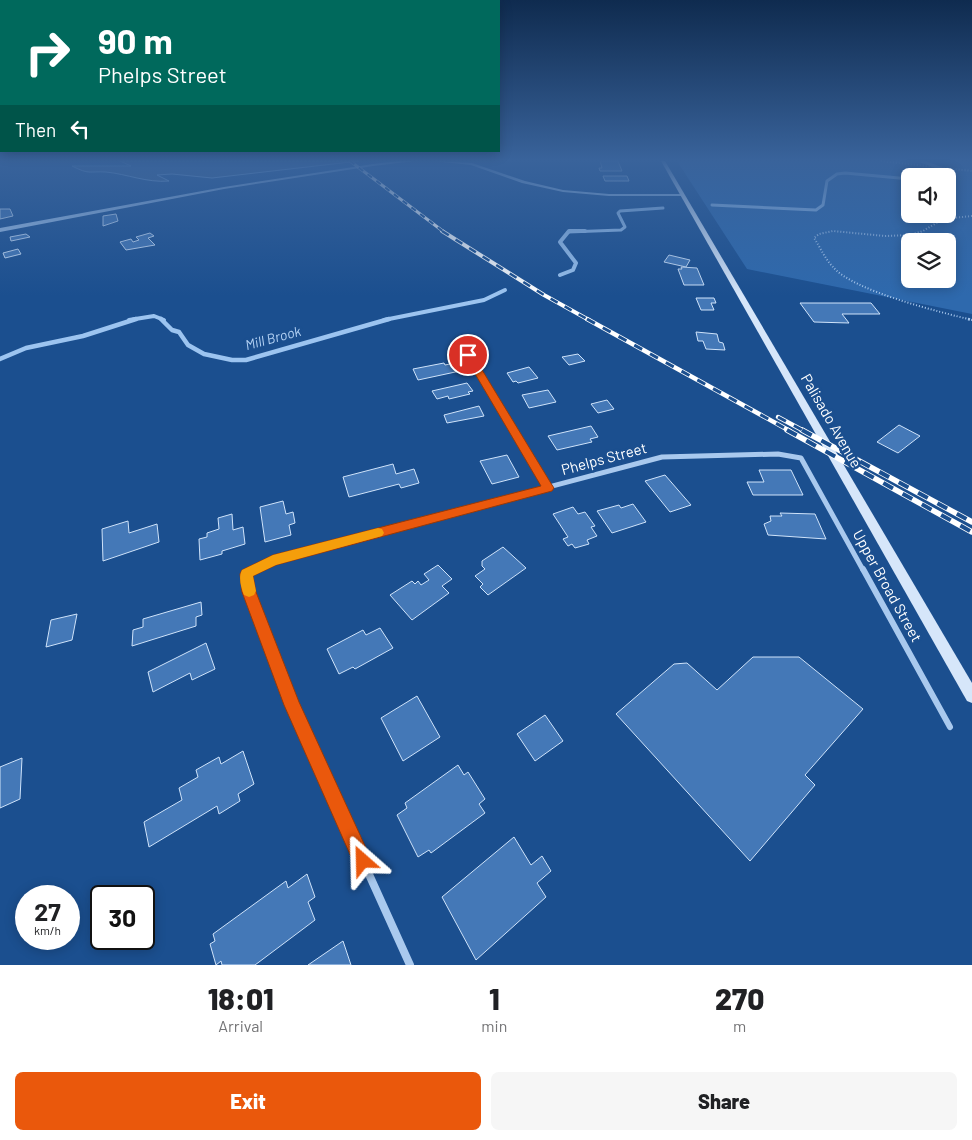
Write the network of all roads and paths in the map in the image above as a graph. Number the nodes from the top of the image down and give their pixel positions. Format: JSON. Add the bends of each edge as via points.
{"nodes":[{"id":1,"x":128,"y":206,"type":"edge"},
{"id":2,"x":688,"y":206,"type":"edge"},
{"id":3,"x":972,"y":216,"type":"edge"},
{"id":4,"x":0,"y":230,"type":"edge"},
{"id":5,"x":972,"y":320,"type":"edge"},
{"id":6,"x":468,"y":355,"type":"dead end"},
{"id":7,"x":801,"y":458,"type":"joint"},
{"id":8,"x":548,"y":488,"type":"junction"},
{"id":9,"x":972,"y":696,"type":"edge"},
{"id":10,"x":950,"y":727,"type":"dead end"},
{"id":11,"x":410,"y":965,"type":"edge"}],
"edges":[{"from":1,"to":4,"type":"street"},
{"from":2,"to":9,"type":"main road","name":"Palisado Avenue"},
{"from":3,"to":5,"type":"path","via":[[944,219],[923,231],[909,234],[822,232],[816,236],[833,268],[847,279],[886,295]]},
{"from":6,"to":8,"type":"street"},
{"from":7,"to":8,"type":"street","name":"Phelps Street","via":[[778,454],[662,457]]},
{"from":7,"to":10,"type":"street","name":"Upper Broad Street"},
{"from":8,"to":11,"type":"street","name":"Phelps Street","via":[[273,560],[246,574],[249,592],[292,705]]}]}
